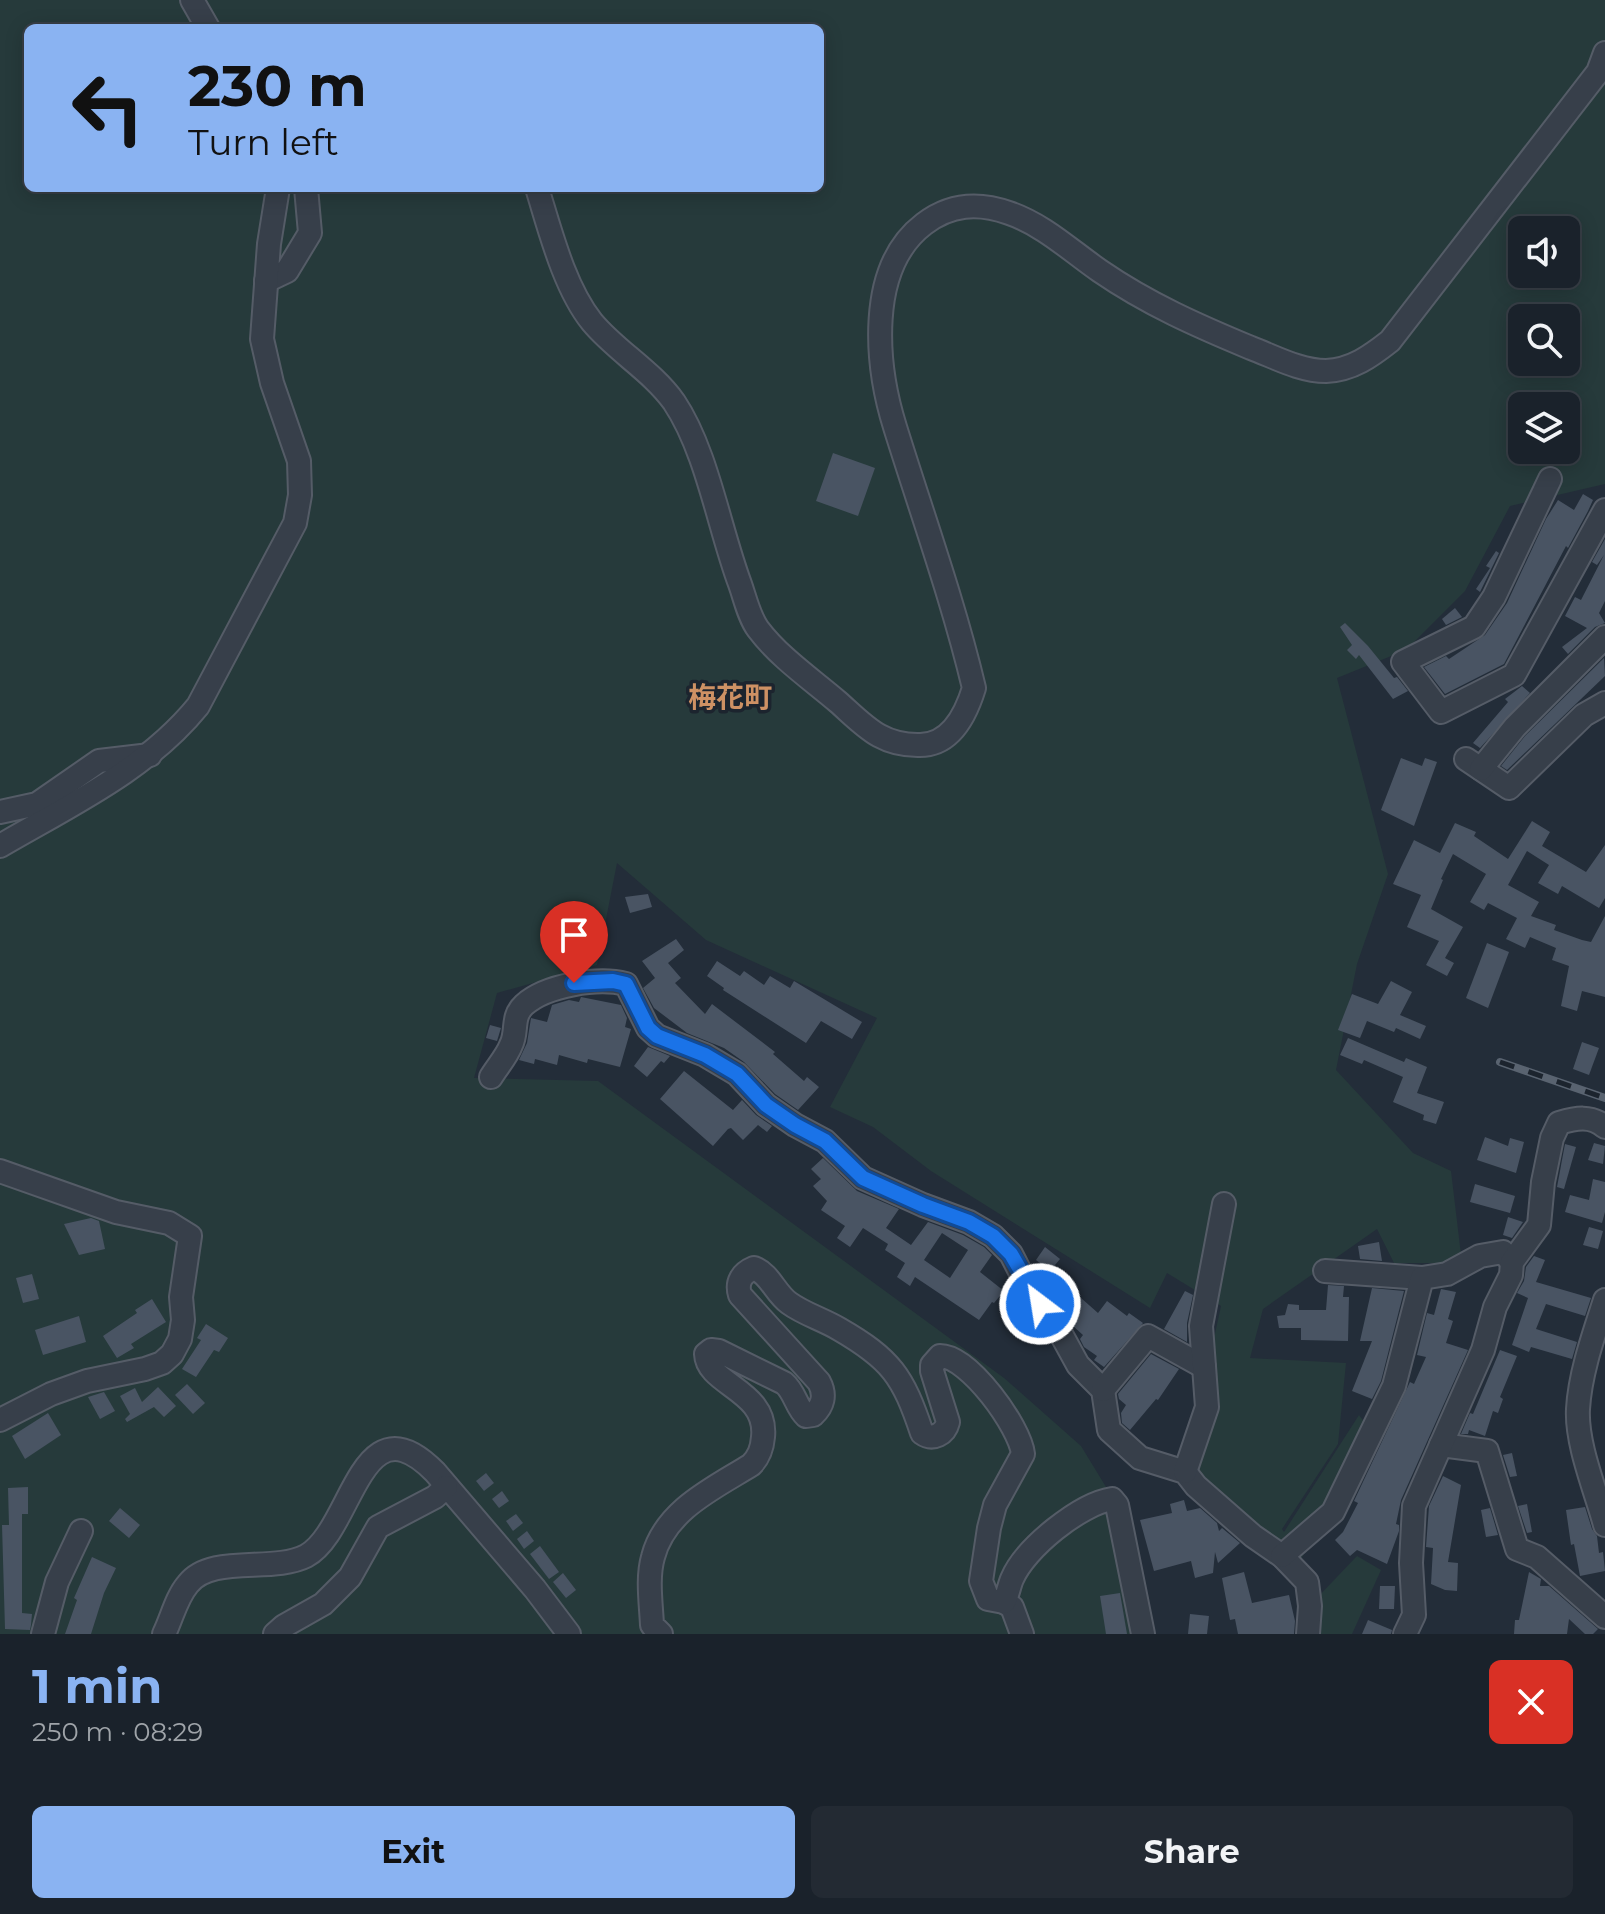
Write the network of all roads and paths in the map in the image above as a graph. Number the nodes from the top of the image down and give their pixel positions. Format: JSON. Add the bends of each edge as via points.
{"nodes":[{"id":1,"x":192,"y":0,"type":"edge"},
{"id":2,"x":206,"y":24,"type":"edge"},
{"id":3,"x":1605,"y":53,"type":"edge"},
{"id":4,"x":277,"y":192,"type":"edge"},
{"id":5,"x":306,"y":192,"type":"edge"},
{"id":6,"x":538,"y":192,"type":"edge"},
{"id":7,"x":266,"y":281,"type":"junction"},
{"id":8,"x":1550,"y":479,"type":"dead end"},
{"id":9,"x":1605,"y":510,"type":"edge"},
{"id":10,"x":1605,"y":637,"type":"edge"},
{"id":11,"x":1605,"y":703,"type":"edge"},
{"id":12,"x":150,"y":755,"type":"junction"},
{"id":13,"x":0,"y":812,"type":"edge"},
{"id":14,"x":0,"y":846,"type":"edge"},
{"id":15,"x":491,"y":1077,"type":"dead end"},
{"id":16,"x":1602,"y":1116,"type":"edge"},
{"id":17,"x":0,"y":1171,"type":"edge"},
{"id":18,"x":1224,"y":1204,"type":"dead end"},
{"id":19,"x":1512,"y":1262,"type":"junction"},
{"id":20,"x":1325,"y":1271,"type":"dead end"},
{"id":21,"x":1422,"y":1278,"type":"junction"},
{"id":22,"x":1603,"y":1314,"type":"edge"},
{"id":23,"x":1204,"y":1367,"type":"junction"},
{"id":24,"x":1103,"y":1390,"type":"junction"},
{"id":25,"x":0,"y":1420,"type":"edge"},
{"id":26,"x":1441,"y":1445,"type":"junction"},
{"id":27,"x":1185,"y":1472,"type":"junction"},
{"id":28,"x":446,"y":1487,"type":"junction"},
{"id":29,"x":1605,"y":1525,"type":"edge"},
{"id":30,"x":81,"y":1531,"type":"dead end"},
{"id":31,"x":1282,"y":1556,"type":"junction"},
{"id":32,"x":1004,"y":1602,"type":"junction"},
{"id":33,"x":1605,"y":1617,"type":"edge"},
{"id":34,"x":43,"y":1634,"type":"edge"},
{"id":35,"x":164,"y":1634,"type":"edge"},
{"id":36,"x":275,"y":1634,"type":"edge"},
{"id":37,"x":569,"y":1634,"type":"edge"},
{"id":38,"x":661,"y":1634,"type":"edge"},
{"id":39,"x":1022,"y":1634,"type":"edge"},
{"id":40,"x":1143,"y":1634,"type":"edge"},
{"id":41,"x":1308,"y":1634,"type":"edge"},
{"id":42,"x":1405,"y":1634,"type":"edge"}],
"edges":[{"from":1,"to":2,"type":"street"},
{"from":3,"to":6,"type":"street","via":[[1598,72],[1390,341],[1350,367],[1304,369],[1183,320],[1136,295],[1032,222],[1005,212],[963,205],[912,233],[888,273],[882,303],[885,394],[974,688],[959,724],[926,745],[901,746],[879,738],[756,626],[693,439],[673,402],[592,321],[554,244]]},
{"from":4,"to":7,"type":"street"},
{"from":5,"to":7,"type":"street","via":[[310,233],[287,271]]},
{"from":7,"to":12,"type":"street","via":[[262,339],[299,461],[295,523],[198,706]]},
{"from":8,"to":9,"type":"street","via":[[1494,597],[1474,627],[1403,662],[1441,712],[1514,675]]},
{"from":10,"to":11,"type":"street","via":[[1474,764],[1509,788],[1584,715]]},
{"from":12,"to":13,"type":"street","via":[[99,761],[37,804]]},
{"from":12,"to":14,"type":"street"},
{"from":15,"to":24,"type":"street","via":[[513,1043],[514,1022],[524,1005],[574,983],[626,984],[657,1036],[737,1074],[766,1105],[825,1141],[863,1178],[993,1236],[1011,1254],[1078,1365]]},
{"from":16,"to":19,"type":"street","via":[[1559,1123],[1543,1182],[1539,1225]]},
{"from":17,"to":25,"type":"street","via":[[116,1212],[169,1223],[190,1236],[183,1320],[172,1354],[145,1369],[51,1394]]},
{"from":18,"to":23,"type":"street","via":[[1201,1326]]},
{"from":19,"to":21,"type":"street","via":[[1503,1252],[1480,1256],[1447,1274]]},
{"from":19,"to":26,"type":"street","via":[[1483,1350]]},
{"from":20,"to":21,"type":"street"},
{"from":21,"to":31,"type":"street","via":[[1394,1386],[1333,1512]]},
{"from":22,"to":29,"type":"street","via":[[1578,1412]]},
{"from":23,"to":24,"type":"street","via":[[1148,1336]]},
{"from":23,"to":27,"type":"street","via":[[1207,1407]]},
{"from":24,"to":27,"type":"street","via":[[1109,1430],[1129,1450]]},
{"from":26,"to":33,"type":"street","via":[[1487,1451],[1517,1549],[1537,1557]]},
{"from":26,"to":42,"type":"street","via":[[1414,1506],[1414,1615]]},
{"from":27,"to":31,"type":"street"},
{"from":28,"to":35,"type":"street","via":[[410,1451],[381,1453],[362,1470],[335,1525],[315,1549],[285,1562],[206,1571],[189,1581]]},
{"from":28,"to":36,"type":"street","via":[[378,1527],[350,1577],[315,1609]]},
{"from":28,"to":37,"type":"street"},
{"from":30,"to":34,"type":"street","via":[[57,1582]]},
{"from":31,"to":41,"type":"street","via":[[1307,1582]]},
{"from":32,"to":38,"type":"street","via":[[988,1599],[981,1581],[995,1505],[1023,1454],[1018,1434],[983,1385],[954,1359],[935,1360],[932,1371],[948,1422],[942,1432],[927,1437],[892,1368],[838,1328],[782,1298],[754,1268],[740,1278],[740,1295],[819,1382],[824,1397],[819,1411],[806,1416],[784,1383],[719,1351],[706,1354],[708,1365],[757,1410],[763,1423],[762,1446],[751,1465],[689,1503],[661,1538],[649,1580],[652,1625]]},
{"from":32,"to":39,"type":"street","via":[[1012,1607]]},
{"from":32,"to":40,"type":"street","via":[[1017,1570],[1047,1535],[1112,1499]]}]}
